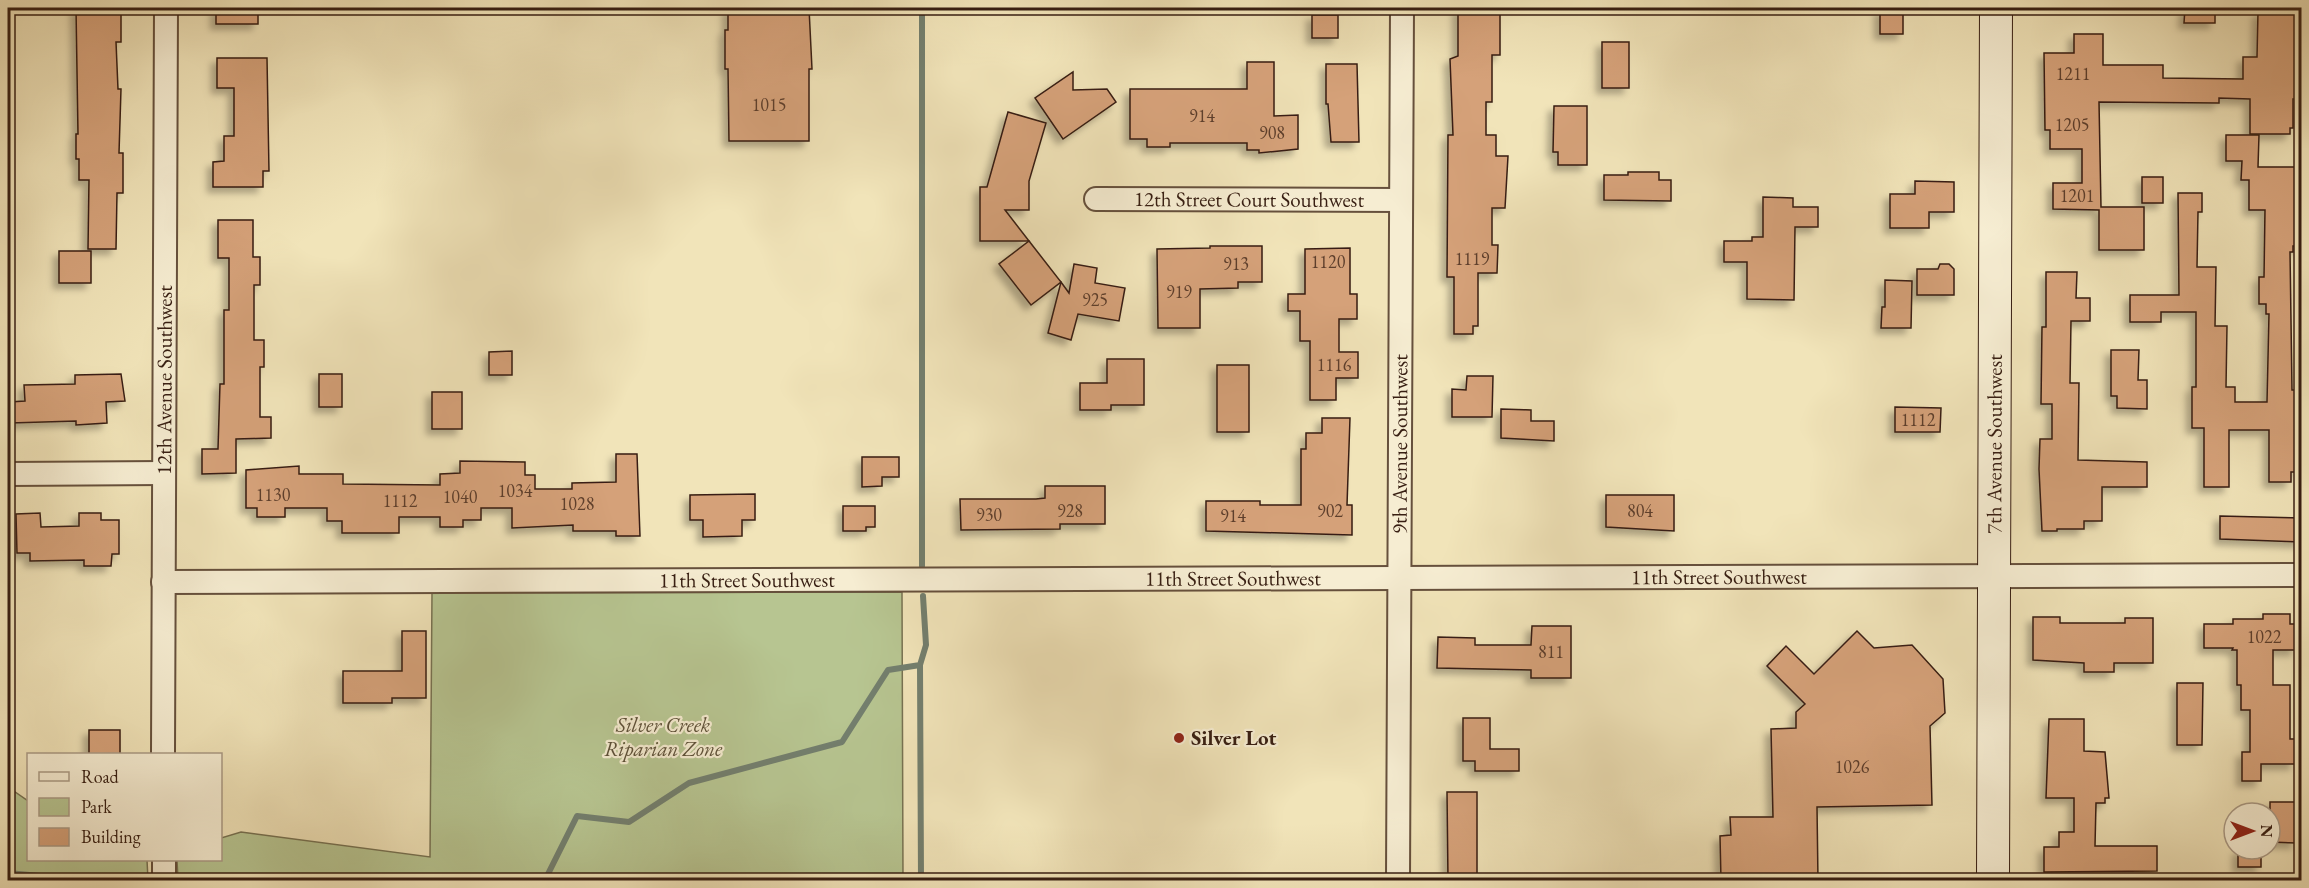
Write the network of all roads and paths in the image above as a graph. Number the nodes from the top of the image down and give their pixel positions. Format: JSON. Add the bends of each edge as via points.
{"nodes":[{"id":1,"x":166,"y":8,"type":"edge"},
{"id":2,"x":1402,"y":8,"type":"edge"},
{"id":3,"x":1996,"y":8,"type":"edge"},
{"id":4,"x":1096,"y":199,"type":"dead end"},
{"id":5,"x":1401,"y":200,"type":"junction"},
{"id":6,"x":164,"y":473,"type":"junction"},
{"id":7,"x":8,"y":474,"type":"edge"},
{"id":8,"x":1994,"y":575,"type":"junction"},
{"id":9,"x":2301,"y":575,"type":"edge"},
{"id":10,"x":1399,"y":580,"type":"junction"},
{"id":11,"x":163,"y":582,"type":"junction"},
{"id":12,"x":163,"y":753,"type":"edge"},
{"id":13,"x":164,"y":861,"type":"edge"},
{"id":14,"x":164,"y":880,"type":"edge"},
{"id":15,"x":1398,"y":880,"type":"edge"},
{"id":16,"x":1993,"y":880,"type":"edge"}],
"edges":[{"from":1,"to":6,"type":"street","name":"12th Avenue Southwest"},
{"from":2,"to":5,"type":"street","name":"9th Avenue Southwest"},
{"from":3,"to":8,"type":"street","name":"7th Avenue Southwest"},
{"from":4,"to":5,"type":"street","name":"12th Street Court Southwest"},
{"from":5,"to":10,"type":"street","name":"9th Avenue Southwest"},
{"from":6,"to":7,"type":"street"},
{"from":6,"to":11,"type":"street","name":"12th Avenue Southwest"},
{"from":8,"to":9,"type":"street","name":"11th Street Southwest"},
{"from":8,"to":10,"type":"street","name":"11th Street Southwest"},
{"from":8,"to":16,"type":"street","name":"7th Avenue Southwest"},
{"from":10,"to":11,"type":"street","name":"11th Street Southwest"},
{"from":10,"to":15,"type":"street","name":"9th Avenue Southwest"},
{"from":11,"to":12,"type":"street","name":"12th Avenue Southwest"},
{"from":13,"to":14,"type":"street"}]}
